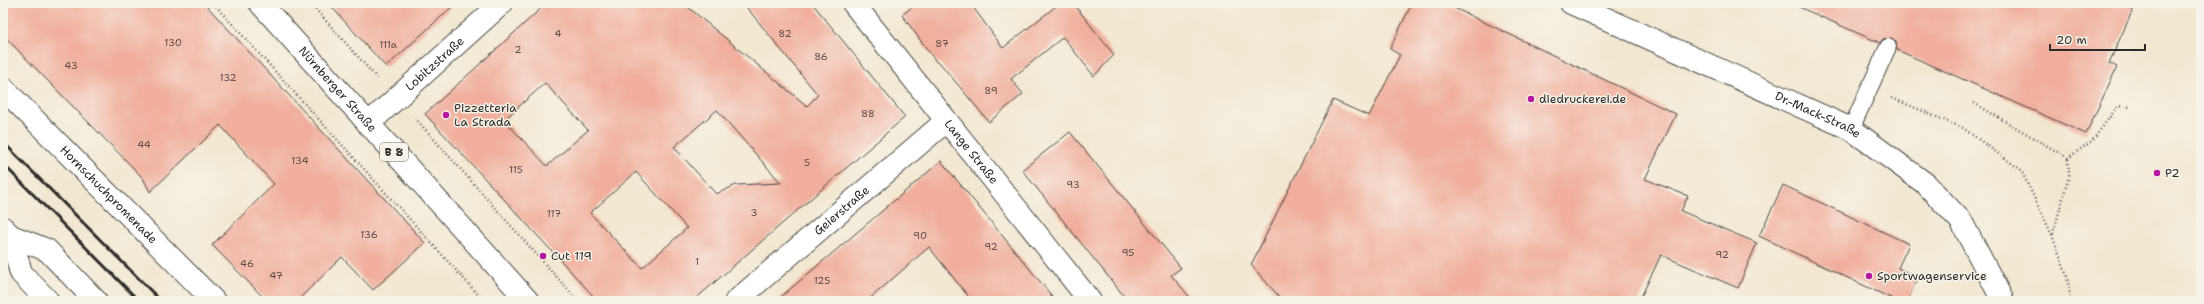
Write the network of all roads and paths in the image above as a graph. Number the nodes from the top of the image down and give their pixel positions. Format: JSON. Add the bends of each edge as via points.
{"nodes":[{"id":1,"x":213,"y":3,"type":"edge"},
{"id":2,"x":260,"y":3,"type":"edge"},
{"id":3,"x":310,"y":3,"type":"edge"},
{"id":4,"x":502,"y":3,"type":"edge"},
{"id":5,"x":852,"y":3,"type":"edge"},
{"id":6,"x":1571,"y":3,"type":"edge"},
{"id":7,"x":1888,"y":47,"type":"dead end"},
{"id":8,"x":380,"y":81,"type":"dead end"},
{"id":9,"x":3,"y":88,"type":"edge"},
{"id":10,"x":1870,"y":89,"type":"junction"},
{"id":11,"x":1974,"y":103,"type":"dead end"},
{"id":12,"x":2132,"y":107,"type":"dead end"},
{"id":13,"x":414,"y":117,"type":"dead end"},
{"id":14,"x":946,"y":121,"type":"junction"},
{"id":15,"x":368,"y":124,"type":"junction"},
{"id":16,"x":1851,"y":129,"type":"junction"},
{"id":17,"x":2068,"y":158,"type":"junction"},
{"id":18,"x":7,"y":232,"type":"edge"},
{"id":19,"x":2052,"y":235,"type":"junction"},
{"id":20,"x":48,"y":301,"type":"edge"},
{"id":21,"x":96,"y":301,"type":"edge"},
{"id":22,"x":214,"y":301,"type":"edge"},
{"id":23,"x":484,"y":301,"type":"edge"},
{"id":24,"x":528,"y":301,"type":"edge"},
{"id":25,"x":578,"y":301,"type":"edge"},
{"id":26,"x":736,"y":301,"type":"edge"},
{"id":27,"x":1090,"y":301,"type":"edge"},
{"id":28,"x":2003,"y":301,"type":"edge"},
{"id":29,"x":2071,"y":301,"type":"edge"}],
"edges":[{"from":1,"to":23,"type":"path"},
{"from":2,"to":15,"type":"street","name":"Nürnberger Straße","number":"B 8"},
{"from":3,"to":8,"type":"path"},
{"from":4,"to":15,"type":"street","name":"Lobitzstraße"},
{"from":5,"to":14,"type":"street","name":"Lange Straße"},
{"from":6,"to":16,"type":"street","name":"Dr.-Mack-Straße"},
{"from":7,"to":10,"type":"lane"},
{"from":9,"to":22,"type":"street","name":"Hornschuchpromenade"},
{"from":10,"to":16,"type":"lane"},
{"from":10,"to":19,"type":"path","via":[[1963,128],[2021,170]]},
{"from":11,"to":17,"type":"path"},
{"from":12,"to":17,"type":"path","via":[[2118,106],[2092,142]]},
{"from":13,"to":25,"type":"path"},
{"from":14,"to":26,"type":"street","name":"Geierstraße"},
{"from":14,"to":27,"type":"street","name":"Lange Straße"},
{"from":15,"to":24,"type":"street","name":"Nürnberger Straße","number":"B 8"},
{"from":16,"to":28,"type":"street","name":"Dr.-Mack-Straße","via":[[1926,184],[1961,221]]},
{"from":17,"to":19,"type":"path","via":[[2069,176]]},
{"from":18,"to":20,"type":"street","via":[[20,273]]},
{"from":18,"to":21,"type":"street","via":[[47,250]]},
{"from":19,"to":29,"type":"path","via":[[2067,276]]}]}
